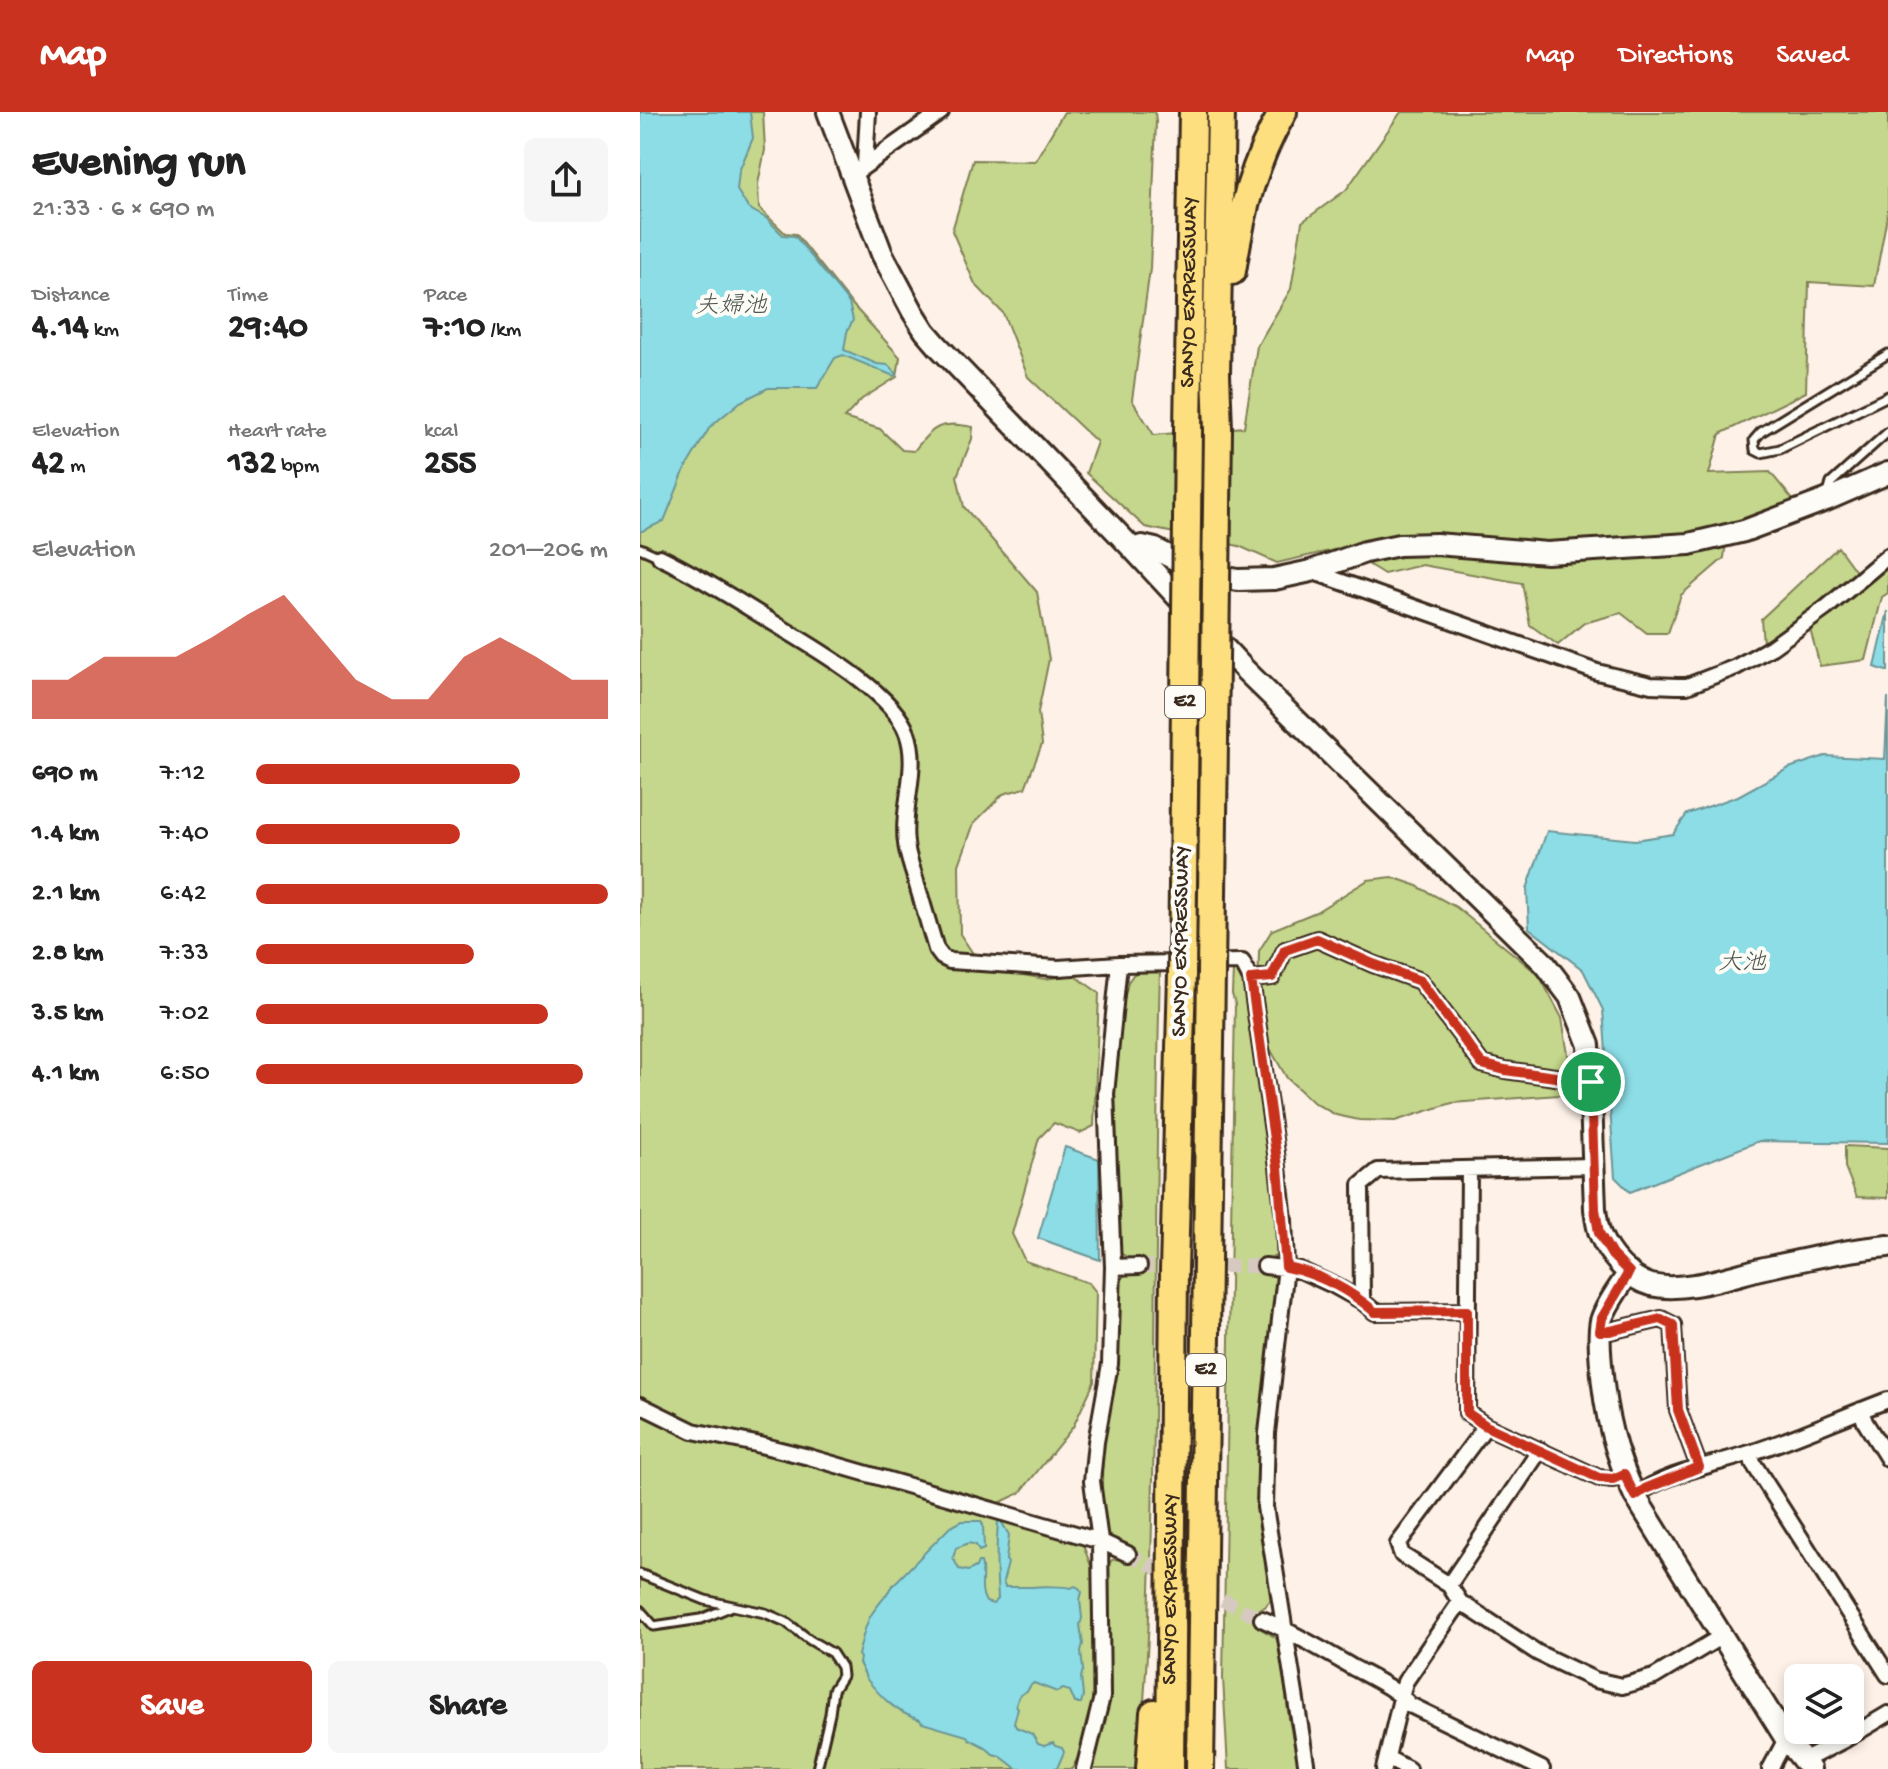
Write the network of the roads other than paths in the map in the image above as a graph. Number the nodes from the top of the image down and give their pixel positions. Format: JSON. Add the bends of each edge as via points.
{"nodes":[{"id":1,"x":828,"y":112,"type":"edge"},
{"id":2,"x":868,"y":112,"type":"edge"},
{"id":3,"x":941,"y":112,"type":"edge"},
{"id":4,"x":1179,"y":112,"type":"edge"},
{"id":5,"x":1193,"y":112,"type":"edge"},
{"id":6,"x":1221,"y":112,"type":"edge"},
{"id":7,"x":1283,"y":112,"type":"edge"},
{"id":8,"x":858,"y":170,"type":"junction"},
{"id":9,"x":1190,"y":303,"type":"junction"},
{"id":10,"x":1888,"y":354,"type":"edge"},
{"id":11,"x":1216,"y":374,"type":"junction"},
{"id":12,"x":1888,"y":396,"type":"edge"},
{"id":13,"x":1888,"y":432,"type":"edge"},
{"id":14,"x":1888,"y":473,"type":"edge"},
{"id":15,"x":1826,"y":500,"type":"junction"},
{"id":16,"x":640,"y":548,"type":"edge"},
{"id":17,"x":1133,"y":549,"type":"junction"},
{"id":18,"x":1888,"y":556,"type":"edge"},
{"id":19,"x":660,"y":557,"type":"joint"},
{"id":20,"x":1311,"y":571,"type":"junction"},
{"id":21,"x":1119,"y":964,"type":"junction"},
{"id":22,"x":1251,"y":979,"type":"junction"},
{"id":23,"x":1591,"y":1082,"type":"junction"},
{"id":24,"x":1592,"y":1166,"type":"junction"},
{"id":25,"x":1469,"y":1169,"type":"junction"},
{"id":26,"x":1888,"y":1246,"type":"edge"},
{"id":27,"x":1139,"y":1266,"type":"tunnel mouth"},
{"id":28,"x":1265,"y":1266,"type":"tunnel mouth"},
{"id":29,"x":1113,"y":1267,"type":"junction"},
{"id":30,"x":1286,"y":1267,"type":"junction"},
{"id":31,"x":1174,"y":1270,"type":"junction"},
{"id":32,"x":1629,"y":1272,"type":"junction"},
{"id":33,"x":1362,"y":1301,"type":"junction"},
{"id":34,"x":1467,"y":1311,"type":"junction"},
{"id":35,"x":1600,"y":1331,"type":"junction"},
{"id":36,"x":1888,"y":1400,"type":"edge"},
{"id":37,"x":640,"y":1405,"type":"edge"},
{"id":38,"x":1861,"y":1410,"type":"junction"},
{"id":39,"x":1486,"y":1426,"type":"junction"},
{"id":40,"x":1540,"y":1450,"type":"junction"},
{"id":41,"x":1751,"y":1453,"type":"junction"},
{"id":42,"x":1888,"y":1459,"type":"edge"},
{"id":43,"x":1699,"y":1467,"type":"junction"},
{"id":44,"x":1624,"y":1474,"type":"junction"},
{"id":45,"x":1635,"y":1496,"type":"junction"},
{"id":46,"x":1100,"y":1541,"type":"junction"},
{"id":47,"x":1128,"y":1554,"type":"tunnel mouth"},
{"id":48,"x":1203,"y":1556,"type":"junction"},
{"id":49,"x":640,"y":1574,"type":"edge"},
{"id":50,"x":1449,"y":1585,"type":"junction"},
{"id":51,"x":1460,"y":1602,"type":"junction"},
{"id":52,"x":732,"y":1606,"type":"junction"},
{"id":53,"x":640,"y":1610,"type":"edge"},
{"id":54,"x":1262,"y":1619,"type":"tunnel mouth"},
{"id":55,"x":1285,"y":1629,"type":"junction"},
{"id":56,"x":1722,"y":1636,"type":"junction"},
{"id":57,"x":1888,"y":1675,"type":"edge"},
{"id":58,"x":1401,"y":1695,"type":"junction"},
{"id":59,"x":1888,"y":1714,"type":"edge"},
{"id":60,"x":1784,"y":1736,"type":"edge"},
{"id":61,"x":1784,"y":1743,"type":"edge"},
{"id":62,"x":1790,"y":1744,"type":"edge"},
{"id":63,"x":1385,"y":1764,"type":"edge"},
{"id":64,"x":1806,"y":1765,"type":"edge"},
{"id":65,"x":817,"y":1769,"type":"edge"},
{"id":66,"x":1084,"y":1769,"type":"edge"},
{"id":67,"x":1150,"y":1769,"type":"edge"},
{"id":68,"x":1170,"y":1769,"type":"edge"},
{"id":69,"x":1200,"y":1769,"type":"edge"},
{"id":70,"x":1214,"y":1769,"type":"edge"},
{"id":71,"x":1307,"y":1769,"type":"edge"},
{"id":72,"x":1408,"y":1769,"type":"edge"},
{"id":73,"x":1542,"y":1769,"type":"edge"},
{"id":74,"x":1770,"y":1769,"type":"edge"}],
"edges":[{"from":1,"to":8,"type":"street"},
{"from":2,"to":8,"type":"street"},
{"from":3,"to":8,"type":"street"},
{"from":4,"to":9,"type":"highway"},
{"from":5,"to":9,"type":"highway","name":"SANYO EXPRESSWAY","number":"E2"},
{"from":6,"to":11,"type":"highway","name":"SANYO EXPRESSWAY","number":"E2"},
{"from":7,"to":11,"type":"highway","via":[[1256,165],[1245,203]]},
{"from":8,"to":17,"type":"street","via":[[882,254],[925,331]]},
{"from":9,"to":31,"type":"highway","name":"SANYO EXPRESSWAY","number":"E2","bridge":true},
{"from":10,"to":12,"type":"lane","via":[[1761,432],[1754,440],[1755,450],[1780,449]]},
{"from":11,"to":48,"type":"highway","name":"SANYO EXPRESSWAY","number":"E2","bridge":true},
{"from":13,"to":15,"type":"lane","via":[[1831,483]]},
{"from":14,"to":15,"type":"street"},
{"from":15,"to":20,"type":"street","via":[[1744,531],[1689,544],[1547,553],[1399,545]]},
{"from":16,"to":19,"type":"lane"},
{"from":17,"to":20,"type":"street","via":[[1155,549],[1194,569],[1238,580]]},
{"from":17,"to":23,"type":"street","via":[[1245,670],[1545,964],[1570,997],[1589,1045]]},
{"from":18,"to":20,"type":"street","via":[[1772,647],[1687,686],[1651,685],[1597,672]]},
{"from":19,"to":21,"type":"street","via":[[846,667],[898,718],[910,751],[906,843],[942,957],[1058,968]]},
{"from":21,"to":22,"type":"street","via":[[1242,962]]},
{"from":21,"to":29,"type":"street","via":[[1106,1094]]},
{"from":22,"to":23,"type":"street","via":[[1272,977],[1285,950],[1317,939],[1420,981],[1482,1064]]},
{"from":22,"to":30,"type":"street","via":[[1278,1167]]},
{"from":23,"to":24,"type":"street"},
{"from":24,"to":25,"type":"street"},
{"from":24,"to":32,"type":"street","via":[[1599,1233]]},
{"from":25,"to":33,"type":"street","via":[[1378,1171],[1361,1185]]},
{"from":25,"to":34,"type":"street"},
{"from":26,"to":32,"type":"street","via":[[1668,1288],[1641,1282]]},
{"from":27,"to":29,"type":"street"},
{"from":28,"to":30,"type":"street"},
{"from":29,"to":46,"type":"street","via":[[1110,1364],[1092,1481]]},
{"from":30,"to":33,"type":"street"},
{"from":30,"to":55,"type":"street","via":[[1267,1433],[1265,1507]]},
{"from":31,"to":67,"type":"highway"},
{"from":31,"to":68,"type":"highway","name":"SANYO EXPRESSWAY","number":"E2"},
{"from":32,"to":35,"type":"street"},
{"from":33,"to":34,"type":"street","via":[[1375,1312]]},
{"from":34,"to":39,"type":"street","via":[[1467,1413]]},
{"from":35,"to":43,"type":"street","via":[[1661,1319],[1673,1325],[1678,1410]]},
{"from":35,"to":44,"type":"street","via":[[1604,1396]]},
{"from":36,"to":38,"type":"street"},
{"from":37,"to":46,"type":"street","via":[[693,1431],[809,1457]]},
{"from":38,"to":41,"type":"street"},
{"from":38,"to":42,"type":"street"},
{"from":39,"to":40,"type":"street"},
{"from":39,"to":50,"type":"street","via":[[1398,1544],[1402,1555]]},
{"from":40,"to":44,"type":"street","via":[[1599,1478]]},
{"from":40,"to":50,"type":"street"},
{"from":41,"to":43,"type":"street"},
{"from":41,"to":57,"type":"street"},
{"from":43,"to":45,"type":"street"},
{"from":44,"to":45,"type":"street"},
{"from":45,"to":56,"type":"street"},
{"from":46,"to":47,"type":"street"},
{"from":46,"to":66,"type":"street","via":[[1102,1697]]},
{"from":48,"to":69,"type":"highway","name":"SANYO EXPRESSWAY","number":"E2"},
{"from":48,"to":70,"type":"highway"},
{"from":49,"to":52,"type":"lane"},
{"from":50,"to":51,"type":"street"},
{"from":51,"to":56,"type":"street","via":[[1538,1653],[1595,1680],[1622,1686],[1654,1677]]},
{"from":51,"to":58,"type":"street"},
{"from":52,"to":53,"type":"lane","via":[[701,1619],[654,1626]]},
{"from":52,"to":65,"type":"lane","via":[[786,1622],[832,1653],[841,1667]]},
{"from":54,"to":55,"type":"street"},
{"from":55,"to":58,"type":"street"},
{"from":55,"to":71,"type":"street"},
{"from":56,"to":60,"type":"street"},
{"from":58,"to":63,"type":"street"},
{"from":58,"to":73,"type":"street","via":[[1410,1705]]},
{"from":59,"to":64,"type":"street"},
{"from":61,"to":74,"type":"street"},
{"from":62,"to":64,"type":"street"},
{"from":63,"to":72,"type":"street"}]}
